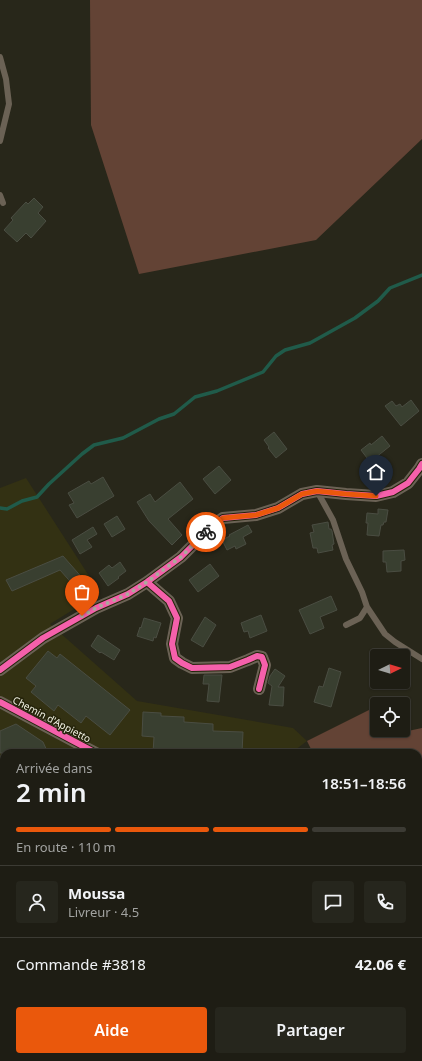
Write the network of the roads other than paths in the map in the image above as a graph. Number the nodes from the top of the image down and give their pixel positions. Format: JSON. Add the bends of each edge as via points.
{"nodes":[{"id":1,"x":0,"y":57,"type":"edge"},
{"id":2,"x":0,"y":141,"type":"edge"},
{"id":3,"x":0,"y":195,"type":"edge"},
{"id":4,"x":3,"y":203,"type":"dead end"},
{"id":5,"x":422,"y":464,"type":"edge"},
{"id":6,"x":317,"y":491,"type":"junction"},
{"id":7,"x":147,"y":582,"type":"junction"},
{"id":8,"x":367,"y":607,"type":"junction"},
{"id":9,"x":346,"y":625,"type":"dead end"},
{"id":10,"x":422,"y":659,"type":"edge"},
{"id":11,"x":0,"y":670,"type":"edge"},
{"id":12,"x":259,"y":689,"type":"dead end"},
{"id":13,"x":0,"y":702,"type":"edge"},
{"id":14,"x":88,"y":749,"type":"edge"}],
"edges":[{"from":1,"to":2,"type":"lane","via":[[9,104]]},
{"from":3,"to":4,"type":"lane"},
{"from":5,"to":6,"type":"street","via":[[408,483],[393,492],[376,496]]},
{"from":6,"to":7,"type":"street","via":[[302,494],[278,508],[256,515],[223,518],[181,557]]},
{"from":6,"to":8,"type":"lane","via":[[333,520],[346,559]]},
{"from":7,"to":11,"type":"street","via":[[43,638]]},
{"from":7,"to":12,"type":"street","via":[[169,601],[177,618],[172,644],[175,658],[192,668],[230,667],[257,656],[262,657],[265,664]]},
{"from":8,"to":9,"type":"lane","via":[[360,618]]},
{"from":8,"to":10,"type":"lane","via":[[385,634]]},
{"from":13,"to":14,"type":"street","name":"Chemin d'Appietto"}]}
